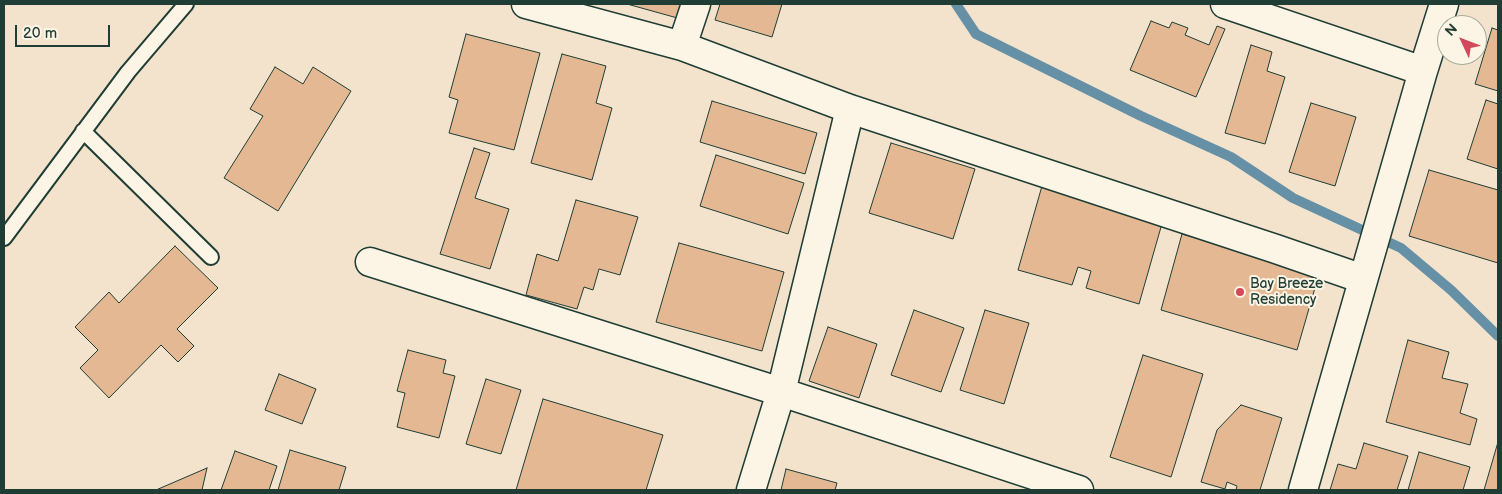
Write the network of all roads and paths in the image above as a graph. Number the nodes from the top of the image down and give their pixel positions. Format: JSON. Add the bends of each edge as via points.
{"nodes":[{"id":1,"x":186,"y":4,"type":"edge"},
{"id":2,"x":526,"y":4,"type":"edge"},
{"id":3,"x":696,"y":4,"type":"edge"},
{"id":4,"x":1225,"y":4,"type":"edge"},
{"id":5,"x":1444,"y":4,"type":"edge"},
{"id":6,"x":682,"y":46,"type":"junction"},
{"id":7,"x":1423,"y":71,"type":"junction"},
{"id":8,"x":850,"y":109,"type":"junction"},
{"id":9,"x":83,"y":131,"type":"junction"},
{"id":10,"x":4,"y":238,"type":"edge"},
{"id":11,"x":211,"y":257,"type":"dead end"},
{"id":12,"x":370,"y":262,"type":"dead end"},
{"id":13,"x":1363,"y":280,"type":"junction"},
{"id":14,"x":781,"y":392,"type":"junction"},
{"id":15,"x":751,"y":490,"type":"edge"},
{"id":16,"x":1079,"y":490,"type":"edge"},
{"id":17,"x":1303,"y":490,"type":"edge"}],
"edges":[{"from":1,"to":9,"type":"lane"},
{"from":2,"to":6,"type":"street"},
{"from":3,"to":6,"type":"street"},
{"from":4,"to":7,"type":"street"},
{"from":5,"to":7,"type":"street"},
{"from":6,"to":8,"type":"street"},
{"from":7,"to":13,"type":"street"},
{"from":8,"to":13,"type":"street"},
{"from":8,"to":14,"type":"street"},
{"from":9,"to":10,"type":"lane"},
{"from":9,"to":11,"type":"lane"},
{"from":12,"to":14,"type":"street"},
{"from":13,"to":17,"type":"street"},
{"from":14,"to":15,"type":"street"},
{"from":14,"to":16,"type":"street"}]}
